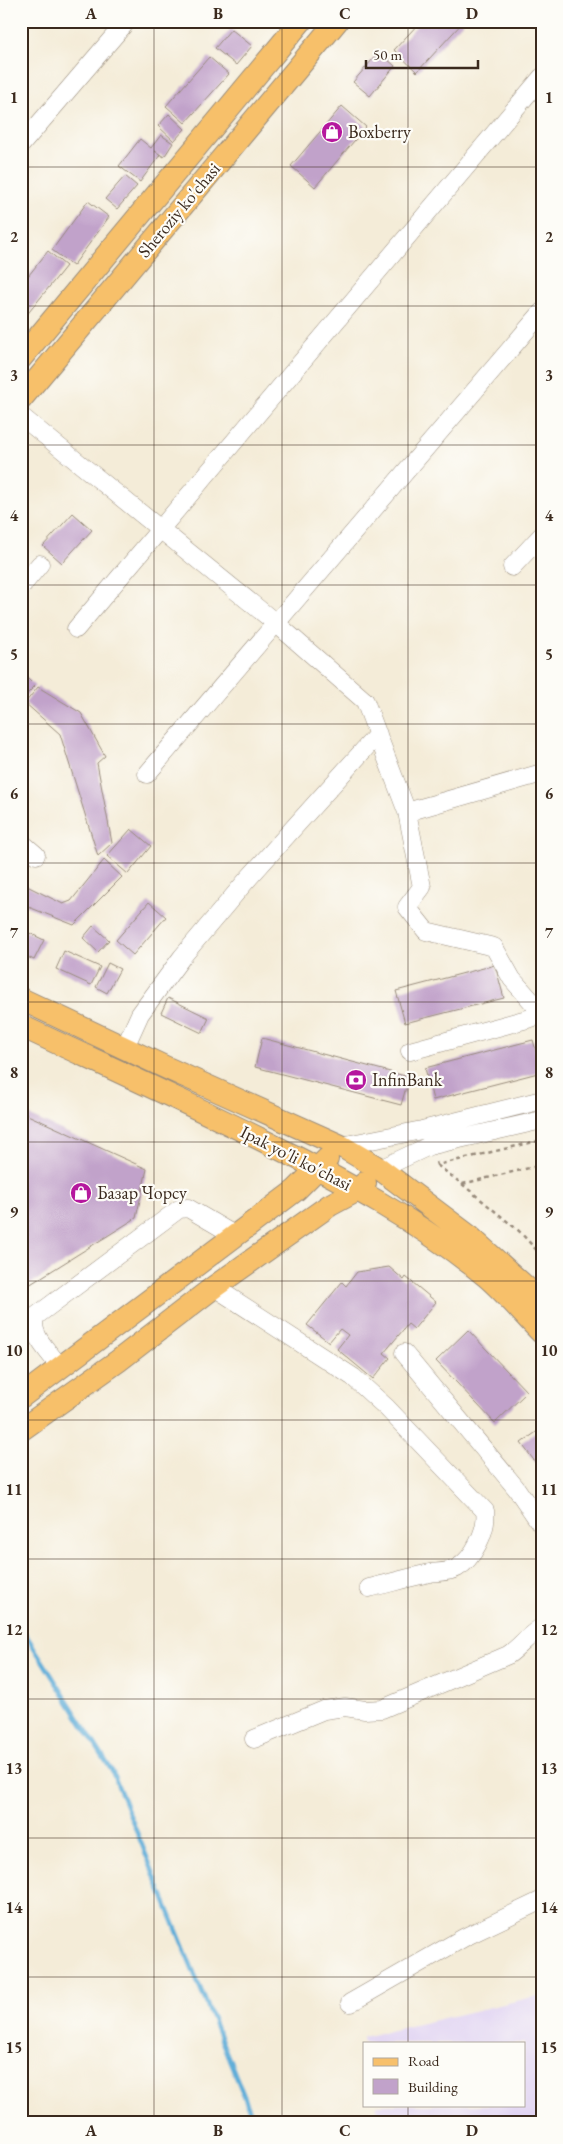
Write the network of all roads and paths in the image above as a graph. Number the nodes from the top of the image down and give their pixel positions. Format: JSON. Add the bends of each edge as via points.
{"nodes":[{"id":1,"x":126,"y":21,"type":"edge"},
{"id":2,"x":301,"y":21,"type":"edge"},
{"id":3,"x":338,"y":21,"type":"edge"},
{"id":4,"x":542,"y":77,"type":"edge"},
{"id":5,"x":21,"y":145,"type":"edge"},
{"id":6,"x":542,"y":312,"type":"edge"},
{"id":7,"x":21,"y":358,"type":"edge"},
{"id":8,"x":21,"y":399,"type":"edge"},
{"id":9,"x":21,"y":416,"type":"edge"},
{"id":10,"x":158,"y":529,"type":"junction"},
{"id":11,"x":542,"y":535,"type":"edge"},
{"id":12,"x":40,"y":564,"type":"dead end"},
{"id":13,"x":512,"y":567,"type":"dead end"},
{"id":14,"x":21,"y":587,"type":"edge"},
{"id":15,"x":277,"y":624,"type":"junction"},
{"id":16,"x":76,"y":629,"type":"dead end"},
{"id":17,"x":378,"y":734,"type":"junction"},
{"id":18,"x":542,"y":773,"type":"edge"},
{"id":19,"x":147,"y":774,"type":"dead end"},
{"id":20,"x":407,"y":812,"type":"junction"},
{"id":21,"x":21,"y":842,"type":"edge"},
{"id":22,"x":36,"y":855,"type":"dead end"},
{"id":23,"x":21,"y":999,"type":"edge"},
{"id":24,"x":542,"y":1014,"type":"edge"},
{"id":25,"x":21,"y":1026,"type":"edge"},
{"id":26,"x":125,"y":1047,"type":"junction"},
{"id":27,"x":410,"y":1051,"type":"dead end"},
{"id":28,"x":542,"y":1100,"type":"edge"},
{"id":29,"x":542,"y":1120,"type":"edge"},
{"id":30,"x":341,"y":1146,"type":"junction"},
{"id":31,"x":437,"y":1165,"type":"dead end"},
{"id":32,"x":542,"y":1165,"type":"edge"},
{"id":33,"x":317,"y":1168,"type":"junction"},
{"id":34,"x":380,"y":1169,"type":"junction"},
{"id":35,"x":462,"y":1184,"type":"junction"},
{"id":36,"x":358,"y":1190,"type":"junction"},
{"id":37,"x":234,"y":1235,"type":"junction"},
{"id":38,"x":542,"y":1256,"type":"edge"},
{"id":39,"x":214,"y":1287,"type":"junction"},
{"id":40,"x":542,"y":1305,"type":"edge"},
{"id":41,"x":542,"y":1333,"type":"edge"},
{"id":42,"x":404,"y":1353,"type":"dead end"},
{"id":43,"x":61,"y":1368,"type":"junction"},
{"id":44,"x":21,"y":1397,"type":"edge"},
{"id":45,"x":21,"y":1430,"type":"edge"},
{"id":46,"x":542,"y":1526,"type":"edge"},
{"id":47,"x":369,"y":1588,"type":"dead end"},
{"id":48,"x":542,"y":1627,"type":"edge"},
{"id":49,"x":254,"y":1739,"type":"dead end"},
{"id":50,"x":542,"y":1900,"type":"edge"},
{"id":51,"x":350,"y":2003,"type":"dead end"}],
"edges":[{"from":1,"to":5,"type":"street"},
{"from":2,"to":7,"type":"main road","name":"Sheroziy ko'chasi"},
{"from":3,"to":8,"type":"main road","name":"Sheroziy ko'chasi"},
{"from":4,"to":10,"type":"street"},
{"from":6,"to":15,"type":"street"},
{"from":9,"to":10,"type":"street"},
{"from":10,"to":15,"type":"street"},
{"from":10,"to":16,"type":"street"},
{"from":11,"to":13,"type":"street"},
{"from":12,"to":14,"type":"street"},
{"from":15,"to":17,"type":"street","via":[[365,701]]},
{"from":15,"to":19,"type":"street"},
{"from":17,"to":20,"type":"street"},
{"from":17,"to":26,"type":"street","via":[[182,957],[140,1014]]},
{"from":18,"to":20,"type":"street"},
{"from":20,"to":24,"type":"street","via":[[422,887],[407,907],[426,931],[494,947],[512,979]]},
{"from":21,"to":22,"type":"street"},
{"from":23,"to":26,"type":"main road","name":"Ipak yo'li ko'chasi"},
{"from":24,"to":27,"type":"street"},
{"from":25,"to":33,"type":"main road","name":"Ipak yo'li ko'chasi"},
{"from":26,"to":30,"type":"main road","name":"Ipak yo'li ko'chasi"},
{"from":28,"to":30,"type":"street"},
{"from":29,"to":34,"type":"street","via":[[429,1146]]},
{"from":30,"to":33,"type":"main road"},
{"from":30,"to":34,"type":"main road","name":"Ipak yo'li ko'chasi"},
{"from":31,"to":35,"type":"path"},
{"from":32,"to":35,"type":"path"},
{"from":33,"to":36,"type":"main road","name":"Ipak yo'li ko'chasi"},
{"from":33,"to":37,"type":"main road","via":[[296,1190]]},
{"from":34,"to":36,"type":"main road"},
{"from":34,"to":40,"type":"main road","name":"Ipak yo'li ko'chasi","via":[[469,1236]]},
{"from":35,"to":38,"type":"path","via":[[519,1231]]},
{"from":36,"to":39,"type":"main road","via":[[330,1205]]},
{"from":36,"to":41,"type":"main road","name":"Ipak yo'li ko'chasi","via":[[453,1250],[488,1278]]},
{"from":37,"to":43,"type":"main road"},
{"from":37,"to":43,"type":"street","via":[[188,1208],[178,1209],[36,1316],[32,1323],[34,1330]]},
{"from":39,"to":45,"type":"main road"},
{"from":39,"to":47,"type":"street","via":[[353,1377],[485,1511],[483,1532],[466,1562],[455,1570],[414,1576]]},
{"from":42,"to":46,"type":"street","via":[[516,1488]]},
{"from":43,"to":44,"type":"main road"},
{"from":48,"to":49,"type":"street","via":[[508,1655],[382,1709],[345,1707],[324,1710]]},
{"from":50,"to":51,"type":"street","via":[[465,1936]]}]}
